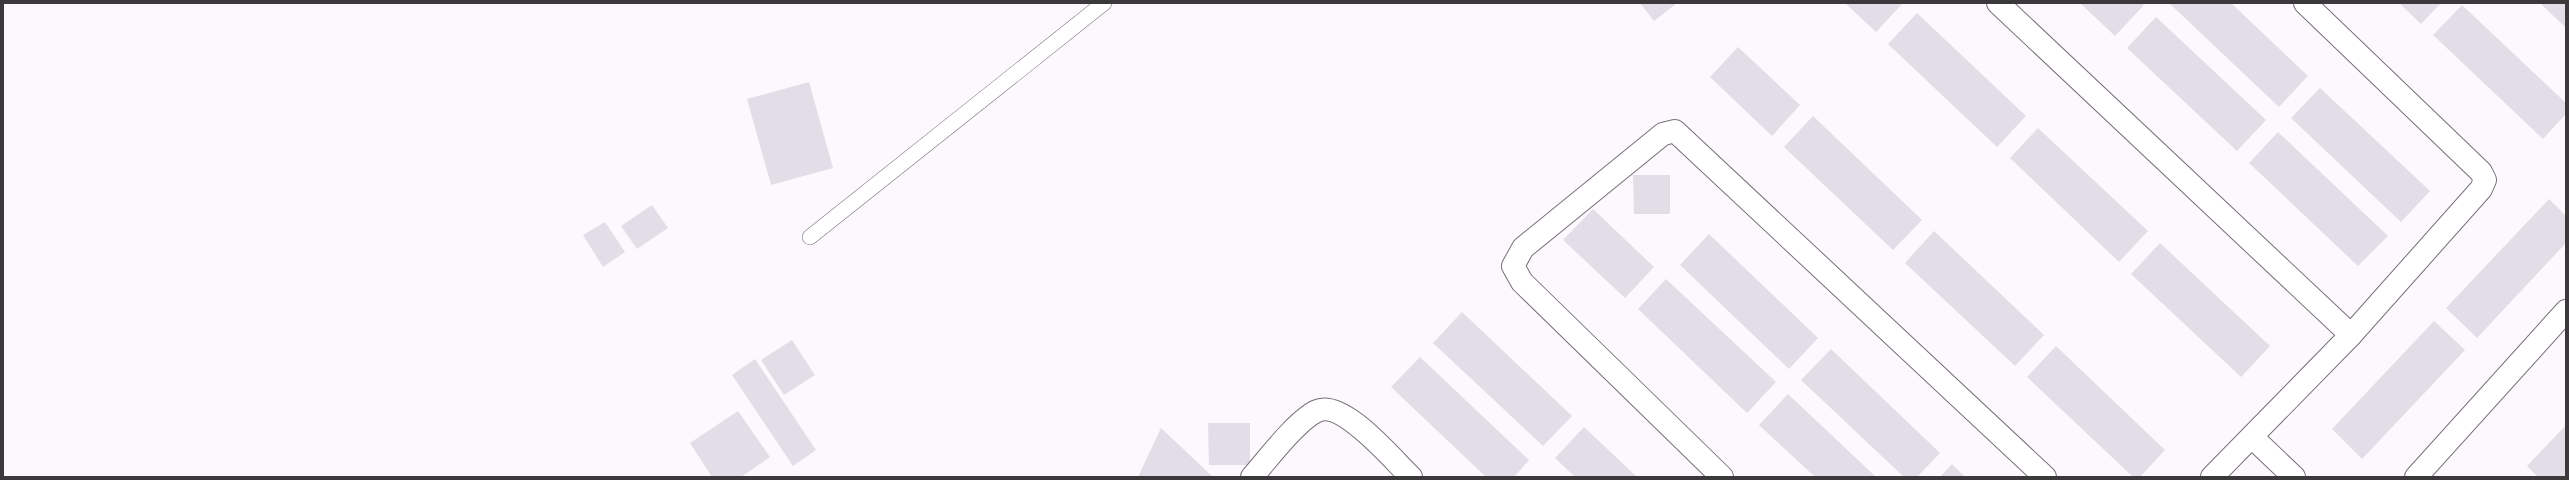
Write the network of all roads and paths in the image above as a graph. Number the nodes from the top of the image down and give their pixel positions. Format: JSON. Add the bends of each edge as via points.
{"nodes":[{"id":1,"x":1104,"y":3,"type":"edge"},
{"id":2,"x":1998,"y":3,"type":"edge"},
{"id":3,"x":2305,"y":3,"type":"edge"},
{"id":4,"x":810,"y":237,"type":"dead end"},
{"id":5,"x":2566,"y":311,"type":"edge"},
{"id":6,"x":2352,"y":335,"type":"junction"},
{"id":7,"x":2252,"y":437,"type":"junction"},
{"id":8,"x":1252,"y":477,"type":"edge"},
{"id":9,"x":1411,"y":477,"type":"edge"},
{"id":10,"x":1722,"y":477,"type":"edge"},
{"id":11,"x":2045,"y":477,"type":"edge"},
{"id":12,"x":2212,"y":477,"type":"edge"},
{"id":13,"x":2294,"y":477,"type":"edge"},
{"id":14,"x":2416,"y":477,"type":"edge"}],
"edges":[{"from":1,"to":4,"type":"lane"},
{"from":2,"to":6,"type":"street"},
{"from":3,"to":6,"type":"street","via":[[2481,172],[2485,180],[2481,190]]},
{"from":5,"to":14,"type":"street"},
{"from":6,"to":7,"type":"street"},
{"from":7,"to":12,"type":"street"},
{"from":7,"to":13,"type":"street"},
{"from":8,"to":9,"type":"street","via":[[1303,421],[1317,411],[1327,409],[1352,420]]},
{"from":10,"to":11,"type":"street","via":[[1522,282],[1513,266],[1524,248],[1663,134],[1675,131]]}]}
